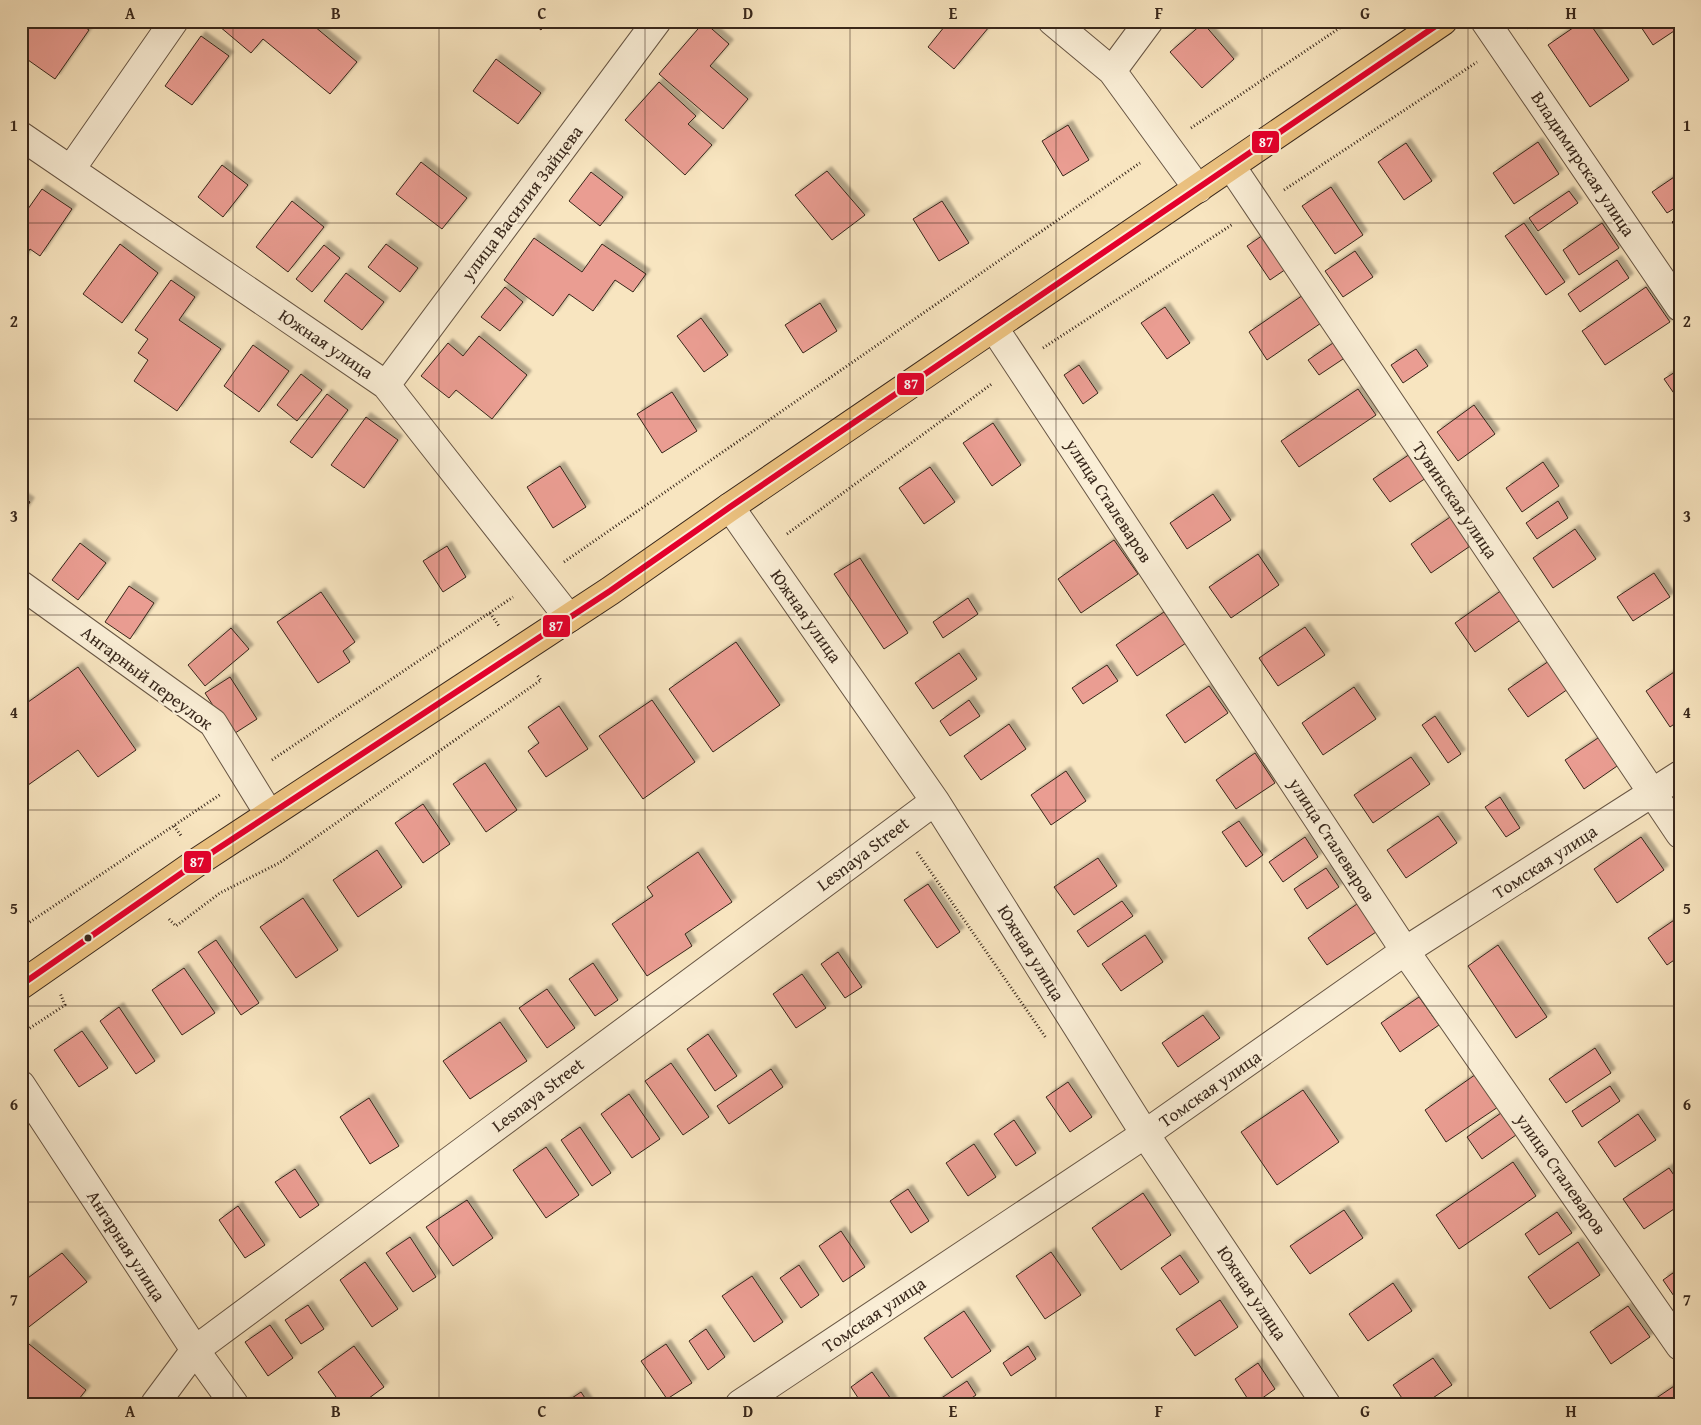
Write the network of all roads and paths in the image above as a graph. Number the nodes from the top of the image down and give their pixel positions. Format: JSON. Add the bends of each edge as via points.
{"nodes":[{"id":1,"x":174,"y":21,"type":"edge"},
{"id":2,"x":658,"y":21,"type":"edge"},
{"id":3,"x":1052,"y":21,"type":"edge"},
{"id":4,"x":1149,"y":21,"type":"edge"},
{"id":5,"x":1350,"y":21,"type":"edge"},
{"id":6,"x":1442,"y":21,"type":"edge"},
{"id":7,"x":1485,"y":21,"type":"edge"},
{"id":8,"x":1537,"y":21,"type":"edge"},
{"id":9,"x":1502,"y":45,"type":"junction"},
{"id":10,"x":1112,"y":71,"type":"junction"},
{"id":11,"x":21,"y":136,"type":"edge"},
{"id":12,"x":1166,"y":145,"type":"junction"},
{"id":13,"x":1231,"y":166,"type":"junction"},
{"id":14,"x":71,"y":169,"type":"junction"},
{"id":15,"x":1198,"y":189,"type":"junction"},
{"id":16,"x":1259,"y":207,"type":"junction"},
{"id":17,"x":1680,"y":307,"type":"edge"},
{"id":18,"x":994,"y":328,"type":"junction"},
{"id":19,"x":1019,"y":364,"type":"junction"},
{"id":20,"x":386,"y":385,"type":"junction"},
{"id":21,"x":730,"y":507,"type":"junction"},
{"id":22,"x":762,"y":553,"type":"junction"},
{"id":23,"x":539,"y":579,"type":"junction"},
{"id":24,"x":21,"y":585,"type":"edge"},
{"id":25,"x":569,"y":618,"type":"junction"},
{"id":26,"x":541,"y":680,"type":"dead end"},
{"id":27,"x":1680,"y":774,"type":"edge"},
{"id":28,"x":246,"y":777,"type":"junction"},
{"id":29,"x":1652,"y":793,"type":"junction"},
{"id":30,"x":935,"y":801,"type":"junction"},
{"id":31,"x":270,"y":814,"type":"junction"},
{"id":32,"x":1680,"y":834,"type":"edge"},
{"id":33,"x":176,"y":926,"type":"dead end"},
{"id":34,"x":21,"y":928,"type":"edge"},
{"id":35,"x":1405,"y":951,"type":"junction"},
{"id":36,"x":21,"y":986,"type":"edge"},
{"id":37,"x":65,"y":1004,"type":"dead end"},
{"id":38,"x":21,"y":1034,"type":"edge"},
{"id":39,"x":21,"y":1085,"type":"edge"},
{"id":40,"x":1145,"y":1134,"type":"junction"},
{"id":41,"x":1680,"y":1346,"type":"edge"},
{"id":42,"x":195,"y":1350,"type":"junction"},
{"id":43,"x":155,"y":1404,"type":"edge"},
{"id":44,"x":234,"y":1404,"type":"edge"},
{"id":45,"x":740,"y":1404,"type":"edge"},
{"id":46,"x":1326,"y":1404,"type":"edge"}],
"edges":[{"from":1,"to":14,"type":"street"},
{"from":2,"to":20,"type":"street","name":"улица Василия Зайцева"},
{"from":3,"to":10,"type":"street"},
{"from":4,"to":10,"type":"street"},
{"from":5,"to":12,"type":"path"},
{"from":6,"to":13,"type":"main road"},
{"from":7,"to":9,"type":"street","name":"Владимирская улица"},
{"from":8,"to":9,"type":"path"},
{"from":9,"to":16,"type":"path"},
{"from":9,"to":17,"type":"street","name":"Владимирская улица"},
{"from":10,"to":12,"type":"street"},
{"from":11,"to":14,"type":"street","name":"Южная улица"},
{"from":12,"to":15,"type":"street"},
{"from":12,"to":23,"type":"path"},
{"from":13,"to":15,"type":"main road"},
{"from":13,"to":16,"type":"street","name":"Тувинская улица"},
{"from":14,"to":20,"type":"street","name":"Южная улица"},
{"from":15,"to":18,"type":"main road"},
{"from":16,"to":19,"type":"path"},
{"from":16,"to":29,"type":"street","name":"Тувинская улица"},
{"from":18,"to":19,"type":"street","name":"улица Сталеваров"},
{"from":18,"to":21,"type":"main road"},
{"from":19,"to":22,"type":"path"},
{"from":19,"to":35,"type":"street","name":"улица Сталеваров"},
{"from":20,"to":23,"type":"street","name":"Южная улица"},
{"from":21,"to":22,"type":"street","name":"Южная улица"},
{"from":21,"to":25,"type":"main road"},
{"from":22,"to":30,"type":"street","name":"Южная улица"},
{"from":23,"to":25,"type":"street","name":"Южная улица"},
{"from":23,"to":28,"type":"path"},
{"from":24,"to":28,"type":"street","name":"Ангарный переулок","via":[[213,724]]},
{"from":25,"to":31,"type":"main road"},
{"from":26,"to":33,"type":"path","via":[[280,863],[220,893]]},
{"from":27,"to":29,"type":"street","name":"Томская улица"},
{"from":28,"to":31,"type":"street","name":"Ангарный переулок"},
{"from":28,"to":34,"type":"path"},
{"from":29,"to":32,"type":"street","name":"Тувинская улица"},
{"from":29,"to":35,"type":"street","name":"Томская улица"},
{"from":30,"to":40,"type":"street","name":"Южная улица"},
{"from":30,"to":42,"type":"street","name":"Lesnaya Street"},
{"from":31,"to":36,"type":"main road"},
{"from":35,"to":40,"type":"street","name":"Томская улица"},
{"from":35,"to":41,"type":"street","name":"улица Сталеваров"},
{"from":37,"to":38,"type":"path"},
{"from":39,"to":42,"type":"street","name":"Ангарная улица"},
{"from":40,"to":45,"type":"street","name":"Томская улица"},
{"from":40,"to":46,"type":"street","name":"Южная улица"},
{"from":42,"to":43,"type":"street","name":"Lesnaya Street"},
{"from":42,"to":44,"type":"street","name":"Ангарная улица"}]}
